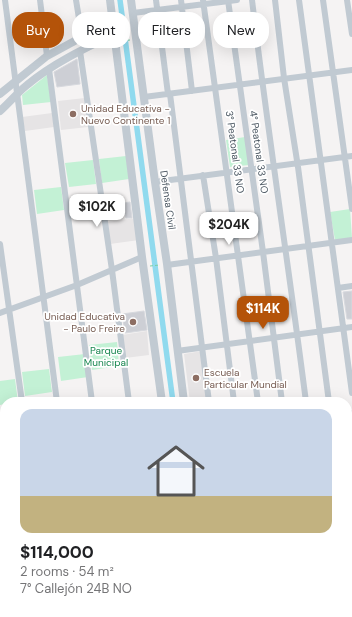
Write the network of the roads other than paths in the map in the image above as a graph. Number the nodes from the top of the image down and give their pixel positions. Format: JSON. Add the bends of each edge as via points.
{"nodes":[{"id":1,"x":5,"y":0,"type":"edge"},
{"id":2,"x":40,"y":0,"type":"edge"},
{"id":3,"x":76,"y":0,"type":"edge"},
{"id":4,"x":110,"y":0,"type":"edge"},
{"id":5,"x":131,"y":0,"type":"edge"},
{"id":6,"x":156,"y":0,"type":"edge"},
{"id":7,"x":181,"y":0,"type":"edge"},
{"id":8,"x":236,"y":0,"type":"edge"},
{"id":9,"x":252,"y":0,"type":"edge"},
{"id":10,"x":275,"y":0,"type":"edge"},
{"id":11,"x":299,"y":0,"type":"edge"},
{"id":12,"x":323,"y":0,"type":"edge"},
{"id":13,"x":347,"y":0,"type":"edge"},
{"id":14,"x":228,"y":1,"type":"edge"},
{"id":15,"x":204,"y":2,"type":"edge"},
{"id":16,"x":182,"y":7,"type":"junction"},
{"id":17,"x":157,"y":9,"type":"junction"},
{"id":18,"x":78,"y":12,"type":"edge"},
{"id":19,"x":112,"y":12,"type":"edge"},
{"id":20,"x":133,"y":13,"type":"junction"},
{"id":21,"x":352,"y":34,"type":"edge"},
{"id":22,"x":72,"y":42,"type":"edge"},
{"id":23,"x":86,"y":48,"type":"edge"},
{"id":24,"x":117,"y":48,"type":"edge"},
{"id":25,"x":80,"y":51,"type":"junction"},
{"id":26,"x":47,"y":56,"type":"junction"},
{"id":27,"x":50,"y":69,"type":"junction"},
{"id":28,"x":352,"y":70,"type":"edge"},
{"id":29,"x":332,"y":72,"type":"junction"},
{"id":30,"x":309,"y":74,"type":"junction"},
{"id":31,"x":284,"y":78,"type":"junction"},
{"id":32,"x":18,"y":79,"type":"junction"},
{"id":33,"x":262,"y":81,"type":"junction"},
{"id":34,"x":239,"y":84,"type":"junction"},
{"id":35,"x":27,"y":85,"type":"junction"},
{"id":36,"x":216,"y":88,"type":"junction"},
{"id":37,"x":192,"y":91,"type":"junction"},
{"id":38,"x":0,"y":94,"type":"edge"},
{"id":39,"x":169,"y":94,"type":"junction"},
{"id":40,"x":17,"y":95,"type":"junction"},
{"id":41,"x":144,"y":97,"type":"junction"},
{"id":42,"x":9,"y":103,"type":"junction"},
{"id":43,"x":0,"y":111,"type":"edge"},
{"id":44,"x":352,"y":156,"type":"edge"},
{"id":45,"x":345,"y":157,"type":"junction"},
{"id":46,"x":321,"y":160,"type":"junction"},
{"id":47,"x":297,"y":163,"type":"junction"},
{"id":48,"x":275,"y":166,"type":"junction"},
{"id":49,"x":251,"y":169,"type":"junction"},
{"id":50,"x":227,"y":173,"type":"junction"},
{"id":51,"x":203,"y":175,"type":"junction"},
{"id":52,"x":180,"y":178,"type":"junction"},
{"id":53,"x":155,"y":182,"type":"junction"},
{"id":54,"x":352,"y":209,"type":"edge"},
{"id":55,"x":352,"y":240,"type":"edge"},
{"id":56,"x":332,"y":243,"type":"junction"},
{"id":57,"x":0,"y":244,"type":"edge"},
{"id":58,"x":309,"y":246,"type":"junction"},
{"id":59,"x":286,"y":249,"type":"junction"},
{"id":60,"x":263,"y":252,"type":"junction"},
{"id":61,"x":239,"y":255,"type":"junction"},
{"id":62,"x":142,"y":257,"type":"junction"},
{"id":63,"x":216,"y":258,"type":"junction"},
{"id":64,"x":192,"y":262,"type":"junction"},
{"id":65,"x":165,"y":265,"type":"junction"},
{"id":66,"x":112,"y":270,"type":"junction"},
{"id":67,"x":77,"y":285,"type":"junction"},
{"id":68,"x":352,"y":286,"type":"edge"},
{"id":69,"x":338,"y":288,"type":"junction"},
{"id":70,"x":43,"y":296,"type":"junction"},
{"id":71,"x":9,"y":309,"type":"junction"},
{"id":72,"x":0,"y":313,"type":"edge"},
{"id":73,"x":352,"y":327,"type":"edge"},
{"id":74,"x":343,"y":328,"type":"junction"},
{"id":75,"x":320,"y":331,"type":"junction"},
{"id":76,"x":297,"y":335,"type":"junction"},
{"id":77,"x":274,"y":338,"type":"junction"},
{"id":78,"x":250,"y":341,"type":"junction"},
{"id":79,"x":227,"y":344,"type":"junction"},
{"id":80,"x":202,"y":347,"type":"junction"},
{"id":81,"x":177,"y":351,"type":"junction"},
{"id":82,"x":352,"y":394,"type":"edge"},
{"id":83,"x":21,"y":397,"type":"edge"},
{"id":84,"x":56,"y":397,"type":"edge"},
{"id":85,"x":91,"y":397,"type":"edge"},
{"id":86,"x":128,"y":397,"type":"edge"},
{"id":87,"x":161,"y":397,"type":"edge"},
{"id":88,"x":183,"y":397,"type":"edge"},
{"id":89,"x":209,"y":397,"type":"edge"},
{"id":90,"x":233,"y":397,"type":"edge"},
{"id":91,"x":257,"y":397,"type":"edge"},
{"id":92,"x":281,"y":397,"type":"edge"},
{"id":93,"x":305,"y":397,"type":"edge"},
{"id":94,"x":328,"y":397,"type":"edge"}],
"edges":[{"from":1,"to":32,"type":"street"},
{"from":2,"to":26,"type":"street"},
{"from":3,"to":18,"type":"street"},
{"from":4,"to":19,"type":"street"},
{"from":5,"to":20,"type":"street","name":"Defensa Civil"},
{"from":6,"to":17,"type":"street"},
{"from":7,"to":16,"type":"street"},
{"from":8,"to":14,"type":"street"},
{"from":9,"to":33,"type":"street"},
{"from":10,"to":31,"type":"street"},
{"from":11,"to":30,"type":"street"},
{"from":12,"to":29,"type":"street"},
{"from":13,"to":21,"type":"street"},
{"from":14,"to":15,"type":"street"},
{"from":14,"to":34,"type":"street","name":"4° Peatonal 33 NO"},
{"from":15,"to":16,"type":"street"},
{"from":15,"to":36,"type":"street","name":"3° Peatonal 33 NO"},
{"from":16,"to":17,"type":"street"},
{"from":16,"to":37,"type":"street"},
{"from":17,"to":20,"type":"street"},
{"from":17,"to":39,"type":"street"},
{"from":20,"to":41,"type":"street","name":"Defensa Civil"},
{"from":22,"to":26,"type":"street"},
{"from":23,"to":25,"type":"street"},
{"from":24,"to":62,"type":"street"},
{"from":25,"to":27,"type":"street"},
{"from":25,"to":66,"type":"street"},
{"from":26,"to":32,"type":"street"},
{"from":27,"to":35,"type":"street"},
{"from":27,"to":67,"type":"street"},
{"from":28,"to":29,"type":"street"},
{"from":29,"to":30,"type":"street"},
{"from":29,"to":45,"type":"street"},
{"from":30,"to":31,"type":"street"},
{"from":30,"to":46,"type":"street"},
{"from":31,"to":33,"type":"street"},
{"from":31,"to":47,"type":"street"},
{"from":32,"to":35,"type":"street","via":[[21,84]]},
{"from":32,"to":38,"type":"street"},
{"from":32,"to":40,"type":"street"},
{"from":33,"to":34,"type":"street"},
{"from":33,"to":48,"type":"street"},
{"from":34,"to":36,"type":"street"},
{"from":34,"to":49,"type":"street","name":"4° Peatonal 33 NO"},
{"from":35,"to":40,"type":"street"},
{"from":36,"to":37,"type":"street"},
{"from":36,"to":50,"type":"street","name":"3° Peatonal 33 NO"},
{"from":37,"to":39,"type":"street"},
{"from":38,"to":42,"type":"street","via":[[7,94]]},
{"from":39,"to":41,"type":"street"},
{"from":39,"to":52,"type":"street"},
{"from":40,"to":42,"type":"street"},
{"from":40,"to":70,"type":"street"},
{"from":41,"to":53,"type":"street","name":"Defensa Civil"},
{"from":42,"to":43,"type":"street"},
{"from":44,"to":45,"type":"street"},
{"from":45,"to":46,"type":"street"},
{"from":45,"to":54,"type":"street"},
{"from":46,"to":47,"type":"street"},
{"from":46,"to":56,"type":"street"},
{"from":47,"to":48,"type":"street"},
{"from":47,"to":58,"type":"street"},
{"from":48,"to":49,"type":"street"},
{"from":48,"to":59,"type":"street"},
{"from":49,"to":50,"type":"street"},
{"from":49,"to":60,"type":"street","name":"4° Peatonal 33 NO"},
{"from":50,"to":51,"type":"street"},
{"from":50,"to":61,"type":"street","name":"3° Peatonal 33 NO"},
{"from":51,"to":52,"type":"street"},
{"from":51,"to":63,"type":"street"},
{"from":52,"to":53,"type":"street"},
{"from":52,"to":64,"type":"street"},
{"from":53,"to":65,"type":"street","name":"Defensa Civil"},
{"from":55,"to":56,"type":"street"},
{"from":56,"to":58,"type":"street"},
{"from":56,"to":69,"type":"street"},
{"from":57,"to":71,"type":"street"},
{"from":58,"to":59,"type":"street"},
{"from":58,"to":75,"type":"street"},
{"from":59,"to":60,"type":"street"},
{"from":59,"to":76,"type":"street"},
{"from":60,"to":61,"type":"street"},
{"from":60,"to":77,"type":"street","name":"4° Peatonal 33 NO"},
{"from":61,"to":63,"type":"street"},
{"from":61,"to":78,"type":"street","name":"3° Peatonal 33 NO"},
{"from":62,"to":66,"type":"street"},
{"from":62,"to":87,"type":"street"},
{"from":63,"to":64,"type":"street"},
{"from":63,"to":79,"type":"street"},
{"from":64,"to":65,"type":"street"},
{"from":64,"to":80,"type":"street"},
{"from":65,"to":81,"type":"street","name":"Defensa Civil"},
{"from":66,"to":67,"type":"street"},
{"from":66,"to":86,"type":"street"},
{"from":67,"to":70,"type":"street"},
{"from":67,"to":85,"type":"street"},
{"from":68,"to":69,"type":"street"},
{"from":69,"to":74,"type":"street"},
{"from":70,"to":71,"type":"street"},
{"from":70,"to":84,"type":"street"},
{"from":71,"to":72,"type":"street"},
{"from":71,"to":83,"type":"street"},
{"from":73,"to":74,"type":"street"},
{"from":74,"to":75,"type":"street"},
{"from":74,"to":82,"type":"street"},
{"from":75,"to":76,"type":"street"},
{"from":75,"to":94,"type":"street"},
{"from":76,"to":77,"type":"street"},
{"from":76,"to":93,"type":"street"},
{"from":77,"to":78,"type":"street"},
{"from":77,"to":92,"type":"street","name":"4° Peatonal 33 NO"},
{"from":78,"to":79,"type":"street"},
{"from":78,"to":91,"type":"street","name":"3° Peatonal 33 NO"},
{"from":79,"to":80,"type":"street"},
{"from":79,"to":90,"type":"street"},
{"from":80,"to":81,"type":"street"},
{"from":80,"to":89,"type":"street"},
{"from":81,"to":88,"type":"street","name":"Defensa Civil"}]}
